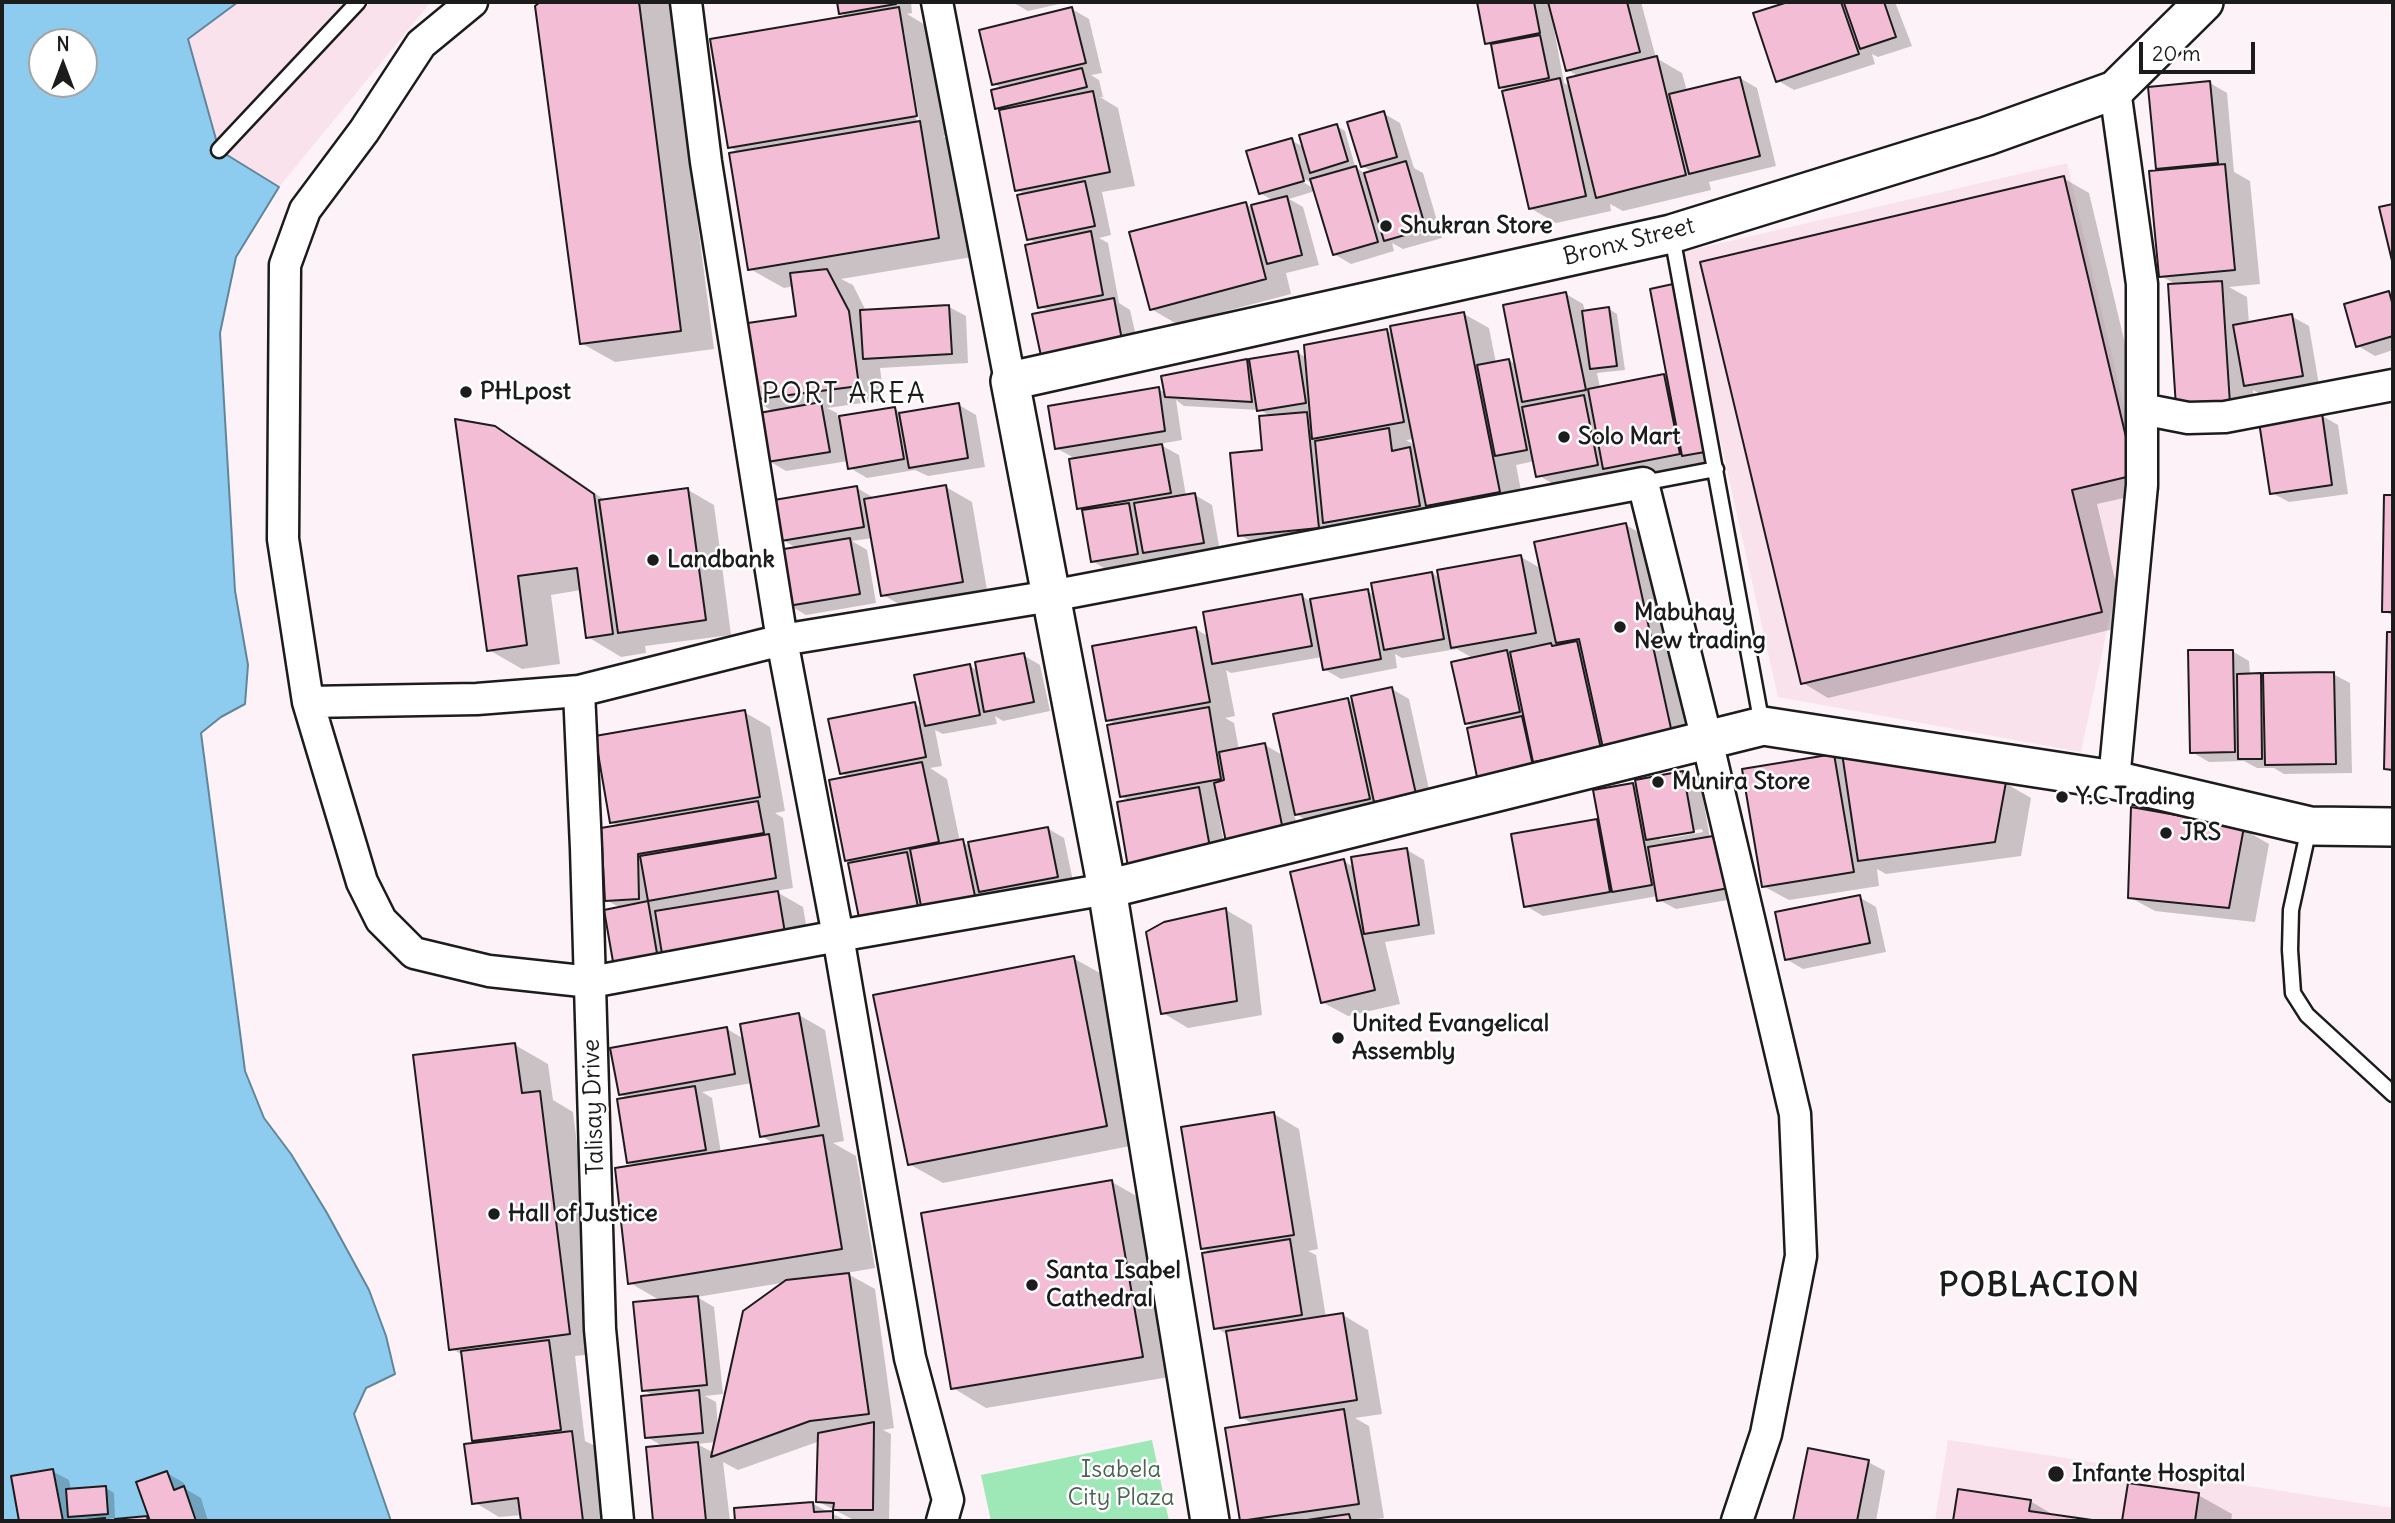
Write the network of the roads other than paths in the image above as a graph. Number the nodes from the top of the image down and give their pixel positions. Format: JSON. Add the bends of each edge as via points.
{"nodes":[{"id":1,"x":358,"y":2,"type":"edge"},
{"id":2,"x":472,"y":2,"type":"edge"},
{"id":3,"x":686,"y":2,"type":"edge"},
{"id":4,"x":937,"y":2,"type":"edge"},
{"id":5,"x":2204,"y":2,"type":"edge"},
{"id":6,"x":2115,"y":90,"type":"junction"},
{"id":7,"x":219,"y":150,"type":"dead end"},
{"id":8,"x":1671,"y":234,"type":"junction"},
{"id":9,"x":1010,"y":382,"type":"junction"},
{"id":10,"x":2393,"y":385,"type":"edge"},
{"id":11,"x":2141,"y":409,"type":"junction"},
{"id":12,"x":1716,"y":469,"type":"junction"},
{"id":13,"x":1643,"y":483,"type":"junction"},
{"id":14,"x":1051,"y":596,"type":"junction"},
{"id":15,"x":782,"y":640,"type":"junction"},
{"id":16,"x":579,"y":691,"type":"junction"},
{"id":17,"x":308,"y":702,"type":"junction"},
{"id":18,"x":1763,"y":726,"type":"junction"},
{"id":19,"x":1707,"y":740,"type":"junction"},
{"id":20,"x":2114,"y":780,"type":"junction"},
{"id":21,"x":2309,"y":826,"type":"junction"},
{"id":22,"x":2393,"y":827,"type":"edge"},
{"id":23,"x":1107,"y":889,"type":"junction"},
{"id":24,"x":838,"y":936,"type":"junction"},
{"id":25,"x":591,"y":982,"type":"junction"},
{"id":26,"x":2393,"y":1094,"type":"edge"},
{"id":27,"x":947,"y":1514,"type":"edge"},
{"id":28,"x":618,"y":1521,"type":"edge"},
{"id":29,"x":1210,"y":1521,"type":"edge"},
{"id":30,"x":1737,"y":1521,"type":"edge"}],
"edges":[{"from":1,"to":7,"type":"lane"},
{"from":2,"to":17,"type":"street","via":[[421,44],[305,210],[285,265],[283,539]]},
{"from":3,"to":15,"type":"street","via":[[706,162]]},
{"from":4,"to":9,"type":"street"},
{"from":5,"to":6,"type":"street","name":"Bronx Street"},
{"from":6,"to":8,"type":"street","name":"Bronx Street","via":[[1987,136]]},
{"from":6,"to":11,"type":"street","via":[[2141,285]]},
{"from":8,"to":9,"type":"street","name":"Bronx Street"},
{"from":8,"to":12,"type":"lane"},
{"from":9,"to":14,"type":"street"},
{"from":10,"to":11,"type":"street","via":[[2225,417],[2189,418]]},
{"from":11,"to":20,"type":"street","via":[[2141,485]]},
{"from":12,"to":13,"type":"lane"},
{"from":12,"to":18,"type":"lane"},
{"from":13,"to":14,"type":"street"},
{"from":13,"to":19,"type":"street"},
{"from":14,"to":15,"type":"street"},
{"from":14,"to":23,"type":"street"},
{"from":15,"to":16,"type":"street"},
{"from":15,"to":24,"type":"street"},
{"from":16,"to":17,"type":"street","via":[[477,699]]},
{"from":16,"to":25,"type":"street","name":"Talisay Drive"},
{"from":17,"to":25,"type":"street","via":[[362,882],[381,920],[414,953],[489,971]]},
{"from":18,"to":19,"type":"street"},
{"from":18,"to":20,"type":"street"},
{"from":19,"to":23,"type":"street"},
{"from":19,"to":30,"type":"street","via":[[1796,1114],[1801,1256],[1766,1434]]},
{"from":20,"to":21,"type":"street"},
{"from":21,"to":22,"type":"street"},
{"from":21,"to":26,"type":"lane","via":[[2291,910],[2293,993],[2307,1015]]},
{"from":23,"to":24,"type":"street"},
{"from":23,"to":29,"type":"street"},
{"from":24,"to":25,"type":"street"},
{"from":24,"to":27,"type":"street","via":[[910,1358]]},
{"from":25,"to":28,"type":"street","name":"Talisay Drive","via":[[600,1329]]}]}
